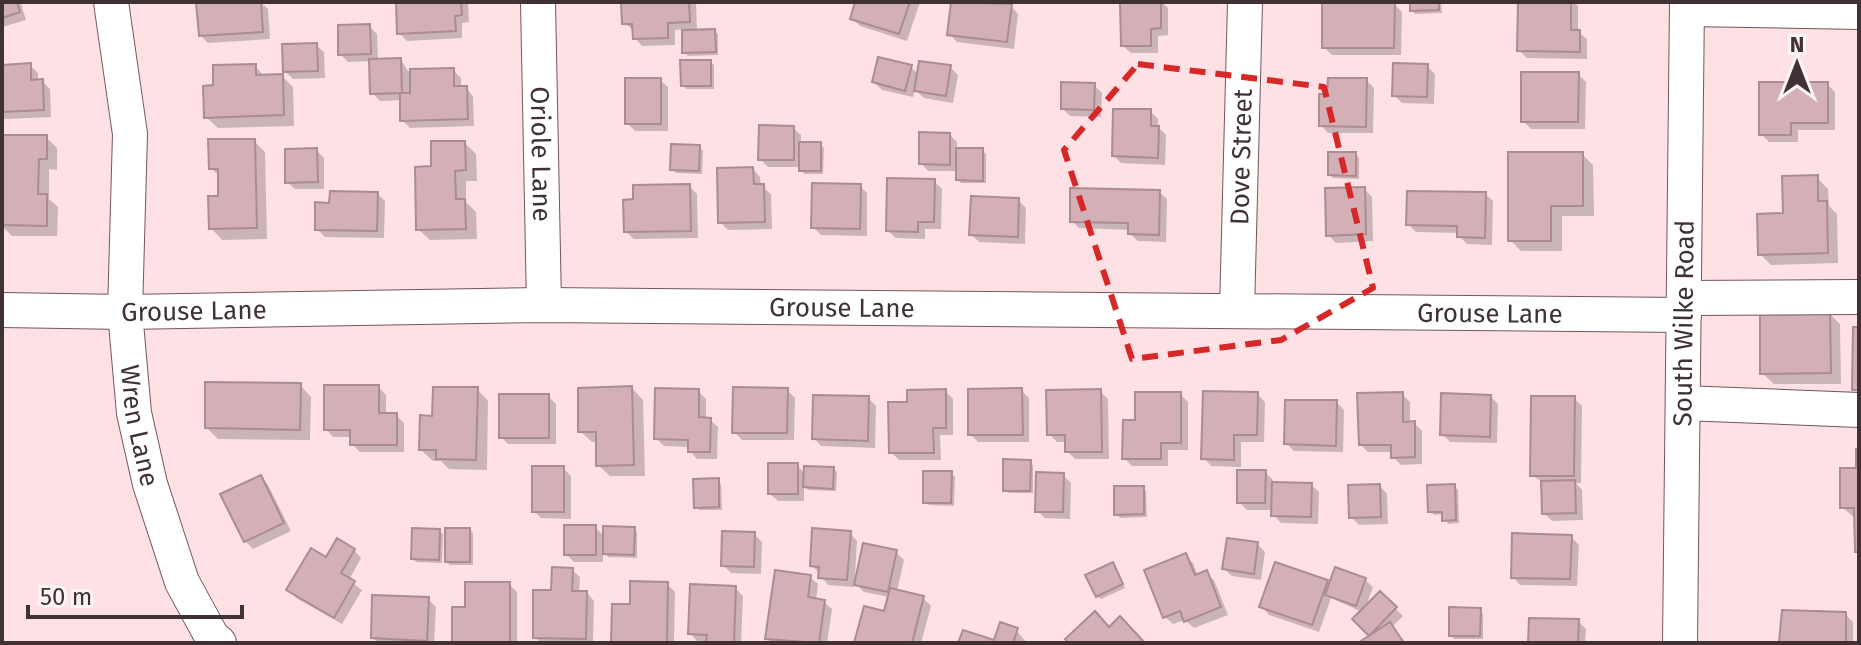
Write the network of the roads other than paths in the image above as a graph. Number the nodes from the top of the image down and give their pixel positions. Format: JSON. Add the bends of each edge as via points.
{"nodes":[{"id":1,"x":111,"y":2,"type":"edge"},
{"id":2,"x":538,"y":2,"type":"edge"},
{"id":3,"x":1245,"y":2,"type":"edge"},
{"id":4,"x":1687,"y":5,"type":"edge"},
{"id":5,"x":1859,"y":12,"type":"edge"},
{"id":6,"x":1859,"y":297,"type":"edge"},
{"id":7,"x":544,"y":305,"type":"junction"},
{"id":8,"x":1684,"y":307,"type":"junction"},
{"id":9,"x":2,"y":310,"type":"edge"},
{"id":10,"x":1237,"y":311,"type":"junction"},
{"id":11,"x":125,"y":312,"type":"junction"},
{"id":12,"x":1683,"y":403,"type":"junction"},
{"id":13,"x":1859,"y":410,"type":"edge"},
{"id":14,"x":219,"y":643,"type":"edge"},
{"id":15,"x":1680,"y":643,"type":"edge"}],
"edges":[{"from":1,"to":11,"type":"street","name":"Wren Lane","via":[[130,134]]},
{"from":2,"to":7,"type":"street","name":"Oriole Lane"},
{"from":3,"to":10,"type":"street","name":"Dove Street"},
{"from":4,"to":5,"type":"street"},
{"from":4,"to":8,"type":"street","name":"South Wilke Road"},
{"from":6,"to":8,"type":"street","name":"Grouse Lane"},
{"from":7,"to":10,"type":"street","name":"Grouse Lane"},
{"from":7,"to":11,"type":"street","name":"Grouse Lane"},
{"from":8,"to":10,"type":"street","name":"Grouse Lane"},
{"from":8,"to":12,"type":"street","name":"South Wilke Road"},
{"from":9,"to":11,"type":"street","name":"Grouse Lane"},
{"from":11,"to":14,"type":"street","name":"Wren Lane","via":[[134,413],[150,484],[182,582]]},
{"from":12,"to":13,"type":"street"},
{"from":12,"to":15,"type":"street","name":"South Wilke Road"}]}
